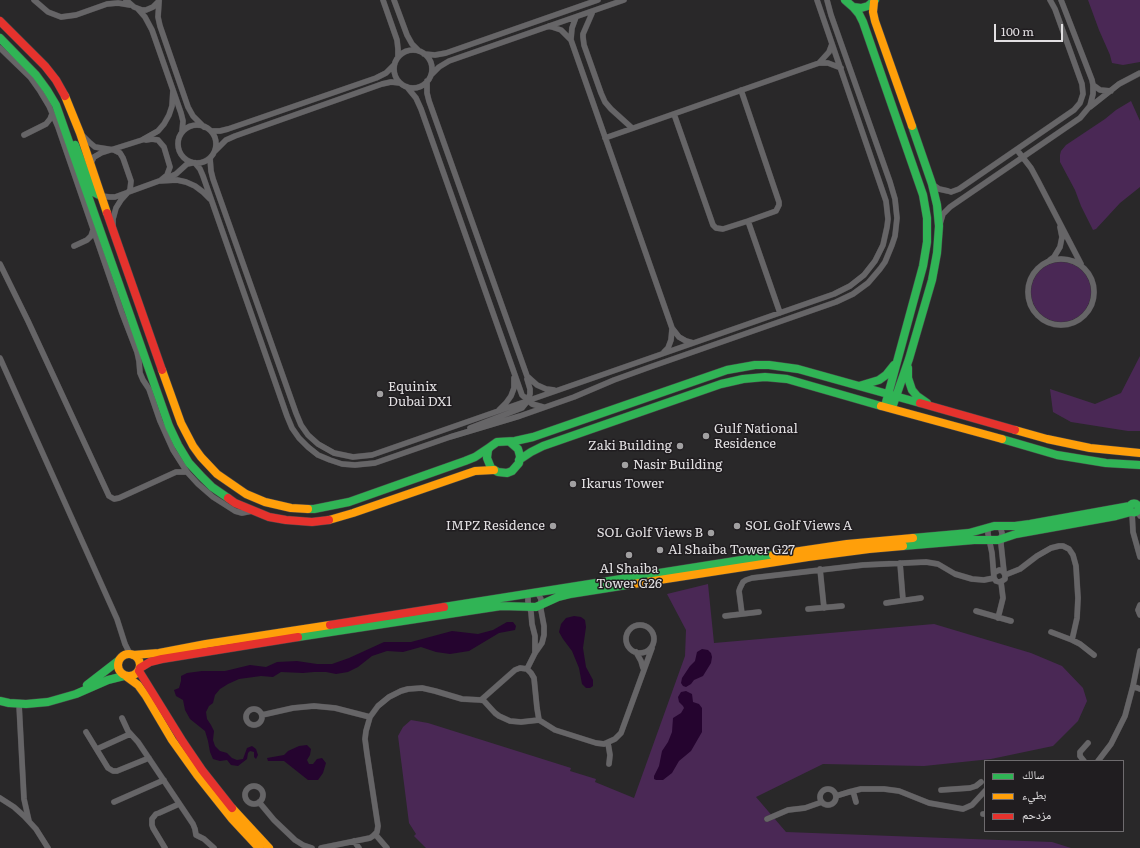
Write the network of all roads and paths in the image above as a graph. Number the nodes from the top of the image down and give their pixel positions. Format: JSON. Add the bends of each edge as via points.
{"nodes":[{"id":1,"x":34,"y":0,"type":"edge"},
{"id":2,"x":112,"y":0,"type":"edge"},
{"id":3,"x":383,"y":0,"type":"edge"},
{"id":4,"x":394,"y":0,"type":"edge"},
{"id":5,"x":598,"y":0,"type":"edge"},
{"id":6,"x":624,"y":0,"type":"edge"},
{"id":7,"x":817,"y":0,"type":"edge"},
{"id":8,"x":826,"y":0,"type":"edge"},
{"id":9,"x":845,"y":0,"type":"edge"},
{"id":10,"x":1050,"y":0,"type":"edge"},
{"id":11,"x":1061,"y":0,"type":"edge"},
{"id":12,"x":159,"y":1,"type":"edge"},
{"id":13,"x":875,"y":1,"type":"edge"},
{"id":14,"x":128,"y":2,"type":"edge"},
{"id":15,"x":106,"y":4,"type":"junction"},
{"id":16,"x":853,"y":7,"type":"junction"},
{"id":17,"x":138,"y":9,"type":"junction"},
{"id":18,"x":593,"y":11,"type":"junction"},
{"id":19,"x":576,"y":17,"type":"junction"},
{"id":20,"x":0,"y":21,"type":"edge"},
{"id":21,"x":549,"y":26,"type":"junction"},
{"id":22,"x":0,"y":38,"type":"edge"},
{"id":23,"x":571,"y":40,"type":"junction"},
{"id":24,"x":832,"y":43,"type":"junction"},
{"id":25,"x":0,"y":48,"type":"edge"},
{"id":26,"x":422,"y":52,"type":"junction"},
{"id":27,"x":398,"y":57,"type":"junction"},
{"id":28,"x":819,"y":63,"type":"junction"},
{"id":29,"x":394,"y":65,"type":"junction"},
{"id":30,"x":841,"y":68,"type":"junction"},
{"id":31,"x":1140,"y":73,"type":"edge"},
{"id":32,"x":431,"y":75,"type":"junction"},
{"id":33,"x":428,"y":81,"type":"junction"},
{"id":34,"x":400,"y":83,"type":"junction"},
{"id":35,"x":1093,"y":85,"type":"junction"},
{"id":36,"x":406,"y":87,"type":"junction"},
{"id":37,"x":173,"y":90,"type":"junction"},
{"id":38,"x":741,"y":90,"type":"junction"},
{"id":39,"x":1111,"y":91,"type":"junction"},
{"id":40,"x":1088,"y":108,"type":"junction"},
{"id":41,"x":56,"y":114,"type":"junction"},
{"id":42,"x":674,"y":114,"type":"junction"},
{"id":43,"x":46,"y":124,"type":"junction"},
{"id":44,"x":58,"y":127,"type":"junction"},
{"id":45,"x":204,"y":127,"type":"junction"},
{"id":46,"x":632,"y":128,"type":"junction"},
{"id":47,"x":211,"y":131,"type":"junction"},
{"id":48,"x":182,"y":132,"type":"junction"},
{"id":49,"x":80,"y":133,"type":"junction"},
{"id":50,"x":24,"y":136,"type":"dead end"},
{"id":51,"x":605,"y":138,"type":"junction"},
{"id":52,"x":142,"y":140,"type":"junction"},
{"id":53,"x":112,"y":150,"type":"junction"},
{"id":54,"x":1016,"y":150,"type":"junction"},
{"id":55,"x":215,"y":151,"type":"junction"},
{"id":56,"x":1022,"y":157,"type":"junction"},
{"id":57,"x":210,"y":158,"type":"junction"},
{"id":58,"x":194,"y":163,"type":"junction"},
{"id":59,"x":90,"y":164,"type":"junction"},
{"id":60,"x":86,"y":176,"type":"junction"},
{"id":61,"x":159,"y":181,"type":"junction"},
{"id":62,"x":932,"y":184,"type":"junction"},
{"id":63,"x":84,"y":186,"type":"junction"},
{"id":64,"x":128,"y":192,"type":"junction"},
{"id":65,"x":101,"y":196,"type":"junction"},
{"id":66,"x":212,"y":201,"type":"junction"},
{"id":67,"x":748,"y":221,"type":"junction"},
{"id":68,"x":1059,"y":221,"type":"junction"},
{"id":69,"x":939,"y":226,"type":"junction"},
{"id":70,"x":93,"y":230,"type":"junction"},
{"id":71,"x":114,"y":233,"type":"junction"},
{"id":72,"x":87,"y":240,"type":"junction"},
{"id":73,"x":98,"y":245,"type":"junction"},
{"id":74,"x":74,"y":246,"type":"dead end"},
{"id":75,"x":1050,"y":260,"type":"junction"},
{"id":76,"x":0,"y":264,"type":"edge"},
{"id":77,"x":1082,"y":266,"type":"junction"},
{"id":78,"x":125,"y":312,"type":"junction"},
{"id":79,"x":780,"y":313,"type":"junction"},
{"id":80,"x":672,"y":328,"type":"junction"},
{"id":81,"x":694,"y":343,"type":"junction"},
{"id":82,"x":663,"y":353,"type":"junction"},
{"id":83,"x":0,"y":358,"type":"edge"},
{"id":84,"x":909,"y":359,"type":"junction"},
{"id":85,"x":897,"y":361,"type":"junction"},
{"id":86,"x":514,"y":375,"type":"junction"},
{"id":87,"x":527,"y":376,"type":"junction"},
{"id":88,"x":859,"y":386,"type":"junction"},
{"id":89,"x":556,"y":390,"type":"junction"},
{"id":90,"x":892,"y":396,"type":"junction"},
{"id":91,"x":527,"y":401,"type":"junction"},
{"id":92,"x":930,"y":406,"type":"junction"},
{"id":93,"x":545,"y":407,"type":"junction"},
{"id":94,"x":888,"y":407,"type":"junction"},
{"id":95,"x":496,"y":412,"type":"junction"},
{"id":96,"x":450,"y":437,"type":"junction"},
{"id":97,"x":510,"y":442,"type":"junction"},
{"id":98,"x":490,"y":447,"type":"junction"},
{"id":99,"x":1140,"y":453,"type":"edge"},
{"id":100,"x":179,"y":460,"type":"junction"},
{"id":101,"x":520,"y":460,"type":"junction"},
{"id":102,"x":1140,"y":465,"type":"edge"},
{"id":103,"x":494,"y":470,"type":"junction"},
{"id":104,"x":176,"y":472,"type":"junction"},
{"id":105,"x":187,"y":472,"type":"junction"},
{"id":106,"x":206,"y":482,"type":"junction"},
{"id":107,"x":208,"y":493,"type":"junction"},
{"id":108,"x":1136,"y":509,"type":"edge"},
{"id":109,"x":252,"y":511,"type":"junction"},
{"id":110,"x":1000,"y":526,"type":"junction"},
{"id":111,"x":988,"y":527,"type":"junction"},
{"id":112,"x":1001,"y":539,"type":"junction"},
{"id":113,"x":990,"y":540,"type":"junction"},
{"id":114,"x":1138,"y":540,"type":"edge"},
{"id":115,"x":1140,"y":557,"type":"edge"},
{"id":116,"x":1002,"y":560,"type":"junction"},
{"id":117,"x":993,"y":562,"type":"junction"},
{"id":118,"x":900,"y":563,"type":"junction"},
{"id":119,"x":820,"y":569,"type":"junction"},
{"id":120,"x":1005,"y":574,"type":"junction"},
{"id":121,"x":994,"y":575,"type":"junction"},
{"id":122,"x":1001,"y":582,"type":"junction"},
{"id":123,"x":533,"y":592,"type":"junction"},
{"id":124,"x":921,"y":598,"type":"dead end"},
{"id":125,"x":903,"y":600,"type":"junction"},
{"id":126,"x":886,"y":603,"type":"dead end"},
{"id":127,"x":541,"y":605,"type":"junction"},
{"id":128,"x":1140,"y":605,"type":"edge"},
{"id":129,"x":842,"y":606,"type":"dead end"},
{"id":130,"x":530,"y":607,"type":"junction"},
{"id":131,"x":824,"y":608,"type":"junction"},
{"id":132,"x":808,"y":609,"type":"dead end"},
{"id":133,"x":976,"y":611,"type":"dead end"},
{"id":134,"x":758,"y":612,"type":"dead end"},
{"id":135,"x":742,"y":614,"type":"junction"},
{"id":136,"x":1140,"y":615,"type":"edge"},
{"id":137,"x":725,"y":616,"type":"dead end"},
{"id":138,"x":998,"y":618,"type":"junction"},
{"id":139,"x":1011,"y":621,"type":"dead end"},
{"id":140,"x":544,"y":626,"type":"junction"},
{"id":141,"x":534,"y":628,"type":"junction"},
{"id":142,"x":1051,"y":632,"type":"dead end"},
{"id":143,"x":1072,"y":640,"type":"junction"},
{"id":144,"x":652,"y":648,"type":"junction"},
{"id":145,"x":1140,"y":651,"type":"edge"},
{"id":146,"x":636,"y":652,"type":"junction"},
{"id":147,"x":535,"y":653,"type":"junction"},
{"id":148,"x":132,"y":654,"type":"junction"},
{"id":149,"x":1094,"y":655,"type":"dead end"},
{"id":150,"x":118,"y":661,"type":"junction"},
{"id":151,"x":150,"y":662,"type":"junction"},
{"id":152,"x":139,"y":669,"type":"junction"},
{"id":153,"x":527,"y":669,"type":"junction"},
{"id":154,"x":643,"y":671,"type":"junction"},
{"id":155,"x":126,"y":676,"type":"junction"},
{"id":156,"x":146,"y":682,"type":"junction"},
{"id":157,"x":1133,"y":686,"type":"junction"},
{"id":158,"x":1140,"y":689,"type":"edge"},
{"id":159,"x":70,"y":695,"type":"junction"},
{"id":160,"x":481,"y":700,"type":"junction"},
{"id":161,"x":0,"y":701,"type":"edge"},
{"id":162,"x":20,"y":704,"type":"junction"},
{"id":163,"x":262,"y":715,"type":"dead end"},
{"id":164,"x":370,"y":717,"type":"junction"},
{"id":165,"x":122,"y":718,"type":"dead end"},
{"id":166,"x":539,"y":720,"type":"junction"},
{"id":167,"x":86,"y":732,"type":"dead end"},
{"id":168,"x":130,"y":734,"type":"junction"},
{"id":169,"x":608,"y":743,"type":"junction"},
{"id":170,"x":1088,"y":743,"type":"dead end"},
{"id":171,"x":96,"y":749,"type":"junction"},
{"id":172,"x":148,"y":758,"type":"junction"},
{"id":173,"x":1083,"y":760,"type":"edge"},
{"id":174,"x":1099,"y":760,"type":"edge"},
{"id":175,"x":609,"y":764,"type":"dead end"},
{"id":176,"x":164,"y":780,"type":"junction"},
{"id":177,"x":980,"y":782,"type":"dead end"},
{"id":178,"x":973,"y":788,"type":"junction"},
{"id":179,"x":941,"y":790,"type":"dead end"},
{"id":180,"x":853,"y":791,"type":"junction"},
{"id":181,"x":983,"y":793,"type":"edge"},
{"id":182,"x":836,"y":796,"type":"junction"},
{"id":183,"x":0,"y":798,"type":"edge"},
{"id":184,"x":24,"y":799,"type":"junction"},
{"id":185,"x":114,"y":802,"type":"dead end"},
{"id":186,"x":259,"y":802,"type":"dead end"},
{"id":187,"x":822,"y":802,"type":"junction"},
{"id":188,"x":856,"y":802,"type":"dead end"},
{"id":189,"x":179,"y":804,"type":"junction"},
{"id":190,"x":14,"y":807,"type":"junction"},
{"id":191,"x":767,"y":819,"type":"dead end"},
{"id":192,"x":29,"y":821,"type":"junction"},
{"id":193,"x":376,"y":834,"type":"junction"},
{"id":194,"x":354,"y":842,"type":"junction"},
{"id":195,"x":48,"y":848,"type":"edge"},
{"id":196,"x":165,"y":848,"type":"edge"},
{"id":197,"x":214,"y":848,"type":"edge"},
{"id":198,"x":259,"y":848,"type":"edge"},
{"id":199,"x":269,"y":848,"type":"edge"},
{"id":200,"x":312,"y":848,"type":"edge"},
{"id":201,"x":321,"y":848,"type":"edge"},
{"id":202,"x":359,"y":848,"type":"edge"},
{"id":203,"x":387,"y":848,"type":"edge"}],
"edges":[{"from":1,"to":15,"type":"street","via":[[48,12],[61,17],[76,15]]},
{"from":2,"to":15,"type":"street"},
{"from":3,"to":27,"type":"street","via":[[397,40]]},
{"from":4,"to":26,"type":"street","via":[[407,35],[412,44]]},
{"from":5,"to":26,"type":"street","via":[[446,53],[435,55]]},
{"from":6,"to":18,"type":"street"},
{"from":7,"to":24,"type":"street"},
{"from":8,"to":93,"type":"street","via":[[895,199],[895,236],[880,269],[860,289],[836,302]]},
{"from":9,"to":16,"type":"street"},
{"from":10,"to":54,"type":"street","via":[[1082,84],[1082,98],[1078,107]]},
{"from":11,"to":35,"type":"street"},
{"from":12,"to":17,"type":"street","via":[[150,9]]},
{"from":12,"to":45,"type":"street","via":[[160,26],[188,107]]},
{"from":13,"to":16,"type":"street","via":[[864,8]]},
{"from":13,"to":62,"type":"street","via":[[875,21]]},
{"from":14,"to":15,"type":"street"},
{"from":14,"to":17,"type":"street"},
{"from":16,"to":85,"type":"street","via":[[863,22],[927,218],[926,254]]},
{"from":17,"to":37,"type":"street","via":[[152,30]]},
{"from":18,"to":19,"type":"street"},
{"from":18,"to":46,"type":"street","via":[[583,34],[584,45],[605,102]]},
{"from":19,"to":21,"type":"street"},
{"from":19,"to":23,"type":"street"},
{"from":20,"to":49,"type":"street","via":[[53,76],[65,96]]},
{"from":21,"to":23,"type":"street","via":[[561,30]]},
{"from":21,"to":32,"type":"street","via":[[448,61]]},
{"from":22,"to":41,"type":"street","via":[[42,82],[52,97]]},
{"from":23,"to":51,"type":"street"},
{"from":24,"to":28,"type":"street","via":[[829,52]]},
{"from":24,"to":30,"type":"street"},
{"from":25,"to":41,"type":"street","via":[[35,83]]},
{"from":26,"to":27,"type":"street","via":[[408,51]]},
{"from":26,"to":32,"type":"street","via":[[430,61]]},
{"from":27,"to":29,"type":"street"},
{"from":28,"to":30,"type":"street"},
{"from":28,"to":38,"type":"street"},
{"from":29,"to":34,"type":"street","via":[[395,75]]},
{"from":29,"to":47,"type":"street","via":[[376,78],[228,129]]},
{"from":30,"to":79,"type":"street","via":[[884,192],[888,214],[886,236],[875,261],[857,281],[834,294]]},
{"from":31,"to":39,"type":"street"},
{"from":32,"to":33,"type":"street"},
{"from":33,"to":36,"type":"street","via":[[420,87]]},
{"from":33,"to":87,"type":"street","via":[[429,101]]},
{"from":34,"to":36,"type":"street"},
{"from":34,"to":55,"type":"street","via":[[382,84],[235,136],[222,143]]},
{"from":35,"to":39,"type":"street","via":[[1100,90]]},
{"from":35,"to":40,"type":"street"},
{"from":36,"to":86,"type":"street","via":[[416,98],[421,109]]},
{"from":37,"to":48,"type":"street","via":[[182,117]]},
{"from":37,"to":52,"type":"street","via":[[172,106],[167,120],[158,131]]},
{"from":38,"to":42,"type":"street"},
{"from":38,"to":67,"type":"street","via":[[779,202],[776,211]]},
{"from":39,"to":40,"type":"street"},
{"from":40,"to":56,"type":"street","via":[[1080,118]]},
{"from":41,"to":43,"type":"street"},
{"from":41,"to":44,"type":"street"},
{"from":41,"to":60,"type":"street","via":[[65,120]]},
{"from":41,"to":63,"type":"street"},
{"from":42,"to":46,"type":"street"},
{"from":42,"to":67,"type":"street","via":[[713,225],[723,229]]},
{"from":43,"to":44,"type":"street"},
{"from":43,"to":50,"type":"street"},
{"from":44,"to":70,"type":"street"},
{"from":45,"to":47,"type":"street"},
{"from":45,"to":48,"type":"street","via":[[192,126]]},
{"from":46,"to":51,"type":"street"},
{"from":47,"to":55,"type":"street","via":[[215,139]]},
{"from":48,"to":58,"type":"street","via":[[178,141],[179,150],[184,158]]},
{"from":49,"to":53,"type":"street","via":[[95,147]]},
{"from":49,"to":59,"type":"street"},
{"from":51,"to":80,"type":"street"},
{"from":52,"to":53,"type":"street"},
{"from":52,"to":61,"type":"street","via":[[155,139],[164,147],[170,168],[167,175]]},
{"from":53,"to":59,"type":"street","via":[[97,155]]},
{"from":53,"to":64,"type":"street","via":[[123,158],[131,181]]},
{"from":54,"to":56,"type":"street"},
{"from":54,"to":62,"type":"street","via":[[959,189],[951,192]]},
{"from":55,"to":57,"type":"street"},
{"from":56,"to":68,"type":"street","via":[[1035,175]]},
{"from":56,"to":69,"type":"street","via":[[950,207],[943,214]]},
{"from":57,"to":58,"type":"street"},
{"from":57,"to":95,"type":"street","via":[[212,175],[296,414],[304,430],[313,440],[340,455],[365,456]]},
{"from":58,"to":61,"type":"street","via":[[187,164],[176,174]]},
{"from":58,"to":66,"type":"street","via":[[202,172]]},
{"from":59,"to":60,"type":"street"},
{"from":59,"to":65,"type":"street"},
{"from":60,"to":63,"type":"street"},
{"from":60,"to":65,"type":"street","via":[[93,190]]},
{"from":61,"to":64,"type":"street"},
{"from":61,"to":66,"type":"street","via":[[186,182],[199,189]]},
{"from":62,"to":69,"type":"street"},
{"from":63,"to":78,"type":"street"},
{"from":64,"to":65,"type":"street","via":[[115,197]]},
{"from":64,"to":71,"type":"street","via":[[116,208],[113,219]]},
{"from":65,"to":71,"type":"street"},
{"from":66,"to":96,"type":"street","via":[[287,416],[292,428],[303,442],[318,455],[330,460],[349,465],[362,465]]},
{"from":67,"to":79,"type":"street"},
{"from":68,"to":75,"type":"street","via":[[1061,242]]},
{"from":68,"to":77,"type":"street"},
{"from":69,"to":84,"type":"street","via":[[935,266]]},
{"from":70,"to":72,"type":"street"},
{"from":70,"to":73,"type":"street"},
{"from":71,"to":98,"type":"street","via":[[181,423],[201,457],[217,474],[236,488],[256,499],[279,506],[302,509],[326,508],[465,461]]},
{"from":72,"to":73,"type":"street"},
{"from":72,"to":74,"type":"street"},
{"from":73,"to":78,"type":"street"},
{"from":75,"to":77,"type":"street","via":[[1070,260]]},
{"from":75,"to":77,"type":"street","via":[[1037,268],[1033,274],[1028,296],[1030,304],[1039,316],[1052,324],[1075,322],[1091,307],[1094,300],[1094,285]]},
{"from":76,"to":104,"type":"street","via":[[110,496],[114,499],[119,498]]},
{"from":78,"to":100,"type":"street","via":[[140,373],[149,389],[168,441]]},
{"from":78,"to":106,"type":"street","via":[[173,436],[189,463]]},
{"from":79,"to":81,"type":"street"},
{"from":80,"to":81,"type":"street","via":[[682,340]]},
{"from":80,"to":82,"type":"street","via":[[671,340]]},
{"from":81,"to":82,"type":"street"},
{"from":82,"to":89,"type":"street"},
{"from":83,"to":148,"type":"street","via":[[117,619],[125,644]]},
{"from":84,"to":90,"type":"street"},
{"from":84,"to":92,"type":"street","via":[[910,386],[917,396]]},
{"from":85,"to":88,"type":"street","via":[[881,379]]},
{"from":85,"to":90,"type":"street"},
{"from":86,"to":91,"type":"street"},
{"from":86,"to":95,"type":"street","via":[[511,396]]},
{"from":87,"to":89,"type":"street","via":[[541,388]]},
{"from":87,"to":91,"type":"street","via":[[531,391]]},
{"from":88,"to":90,"type":"street"},
{"from":88,"to":97,"type":"street","via":[[798,369],[769,365],[741,367],[701,374],[539,435]]},
{"from":89,"to":91,"type":"street"},
{"from":90,"to":92,"type":"street"},
{"from":90,"to":94,"type":"street"},
{"from":91,"to":93,"type":"street","via":[[535,406]]},
{"from":91,"to":95,"type":"street"},
{"from":91,"to":96,"type":"street","via":[[518,409]]},
{"from":92,"to":99,"type":"street","via":[[1068,444]]},
{"from":93,"to":96,"type":"street"},
{"from":94,"to":101,"type":"street","via":[[798,382],[776,378],[748,378],[543,446]]},
{"from":94,"to":102,"type":"street","via":[[1081,463],[1106,463],[1130,468]]},
{"from":97,"to":98,"type":"street","via":[[497,442]]},
{"from":97,"to":101,"type":"street","via":[[518,449]]},
{"from":98,"to":103,"type":"street","via":[[488,461]]},
{"from":100,"to":104,"type":"street"},
{"from":100,"to":105,"type":"street"},
{"from":101,"to":103,"type":"street","via":[[508,473]]},
{"from":103,"to":109,"type":"street","via":[[475,471],[353,513],[312,522],[269,517]]},
{"from":104,"to":105,"type":"street"},
{"from":105,"to":107,"type":"street"},
{"from":106,"to":107,"type":"street"},
{"from":106,"to":109,"type":"street","via":[[227,498]]},
{"from":107,"to":109,"type":"street","via":[[235,511]]},
{"from":108,"to":110,"type":"street"},
{"from":108,"to":112,"type":"street","via":[[1116,516]]},
{"from":108,"to":114,"type":"street","via":[[1133,532]]},
{"from":110,"to":111,"type":"street"},
{"from":110,"to":112,"type":"street"},
{"from":111,"to":113,"type":"street"},
{"from":111,"to":123,"type":"street","via":[[963,534],[807,549]]},
{"from":112,"to":113,"type":"street"},
{"from":112,"to":116,"type":"street"},
{"from":113,"to":117,"type":"street"},
{"from":113,"to":127,"type":"street","via":[[978,539],[808,556],[570,594]]},
{"from":114,"to":115,"type":"street"},
{"from":116,"to":117,"type":"street","via":[[998,564]]},
{"from":116,"to":120,"type":"street"},
{"from":117,"to":121,"type":"street"},
{"from":118,"to":119,"type":"street"},
{"from":118,"to":121,"type":"street","via":[[930,562],[972,579],[984,580]]},
{"from":118,"to":125,"type":"street"},
{"from":119,"to":131,"type":"street"},
{"from":119,"to":135,"type":"street","via":[[746,580],[741,584],[739,591]]},
{"from":120,"to":121,"type":"street","via":[[999,570]]},
{"from":120,"to":122,"type":"street"},
{"from":120,"to":143,"type":"street","via":[[1020,569],[1051,548],[1063,546],[1069,550],[1076,566],[1078,598]]},
{"from":121,"to":122,"type":"street","via":[[997,581]]},
{"from":122,"to":138,"type":"street","via":[[1002,601]]},
{"from":123,"to":127,"type":"street","via":[[540,596]]},
{"from":123,"to":130,"type":"street","via":[[527,599]]},
{"from":123,"to":148,"type":"street","via":[[158,653]]},
{"from":124,"to":125,"type":"street"},
{"from":125,"to":126,"type":"street"},
{"from":127,"to":130,"type":"street"},
{"from":127,"to":140,"type":"street"},
{"from":128,"to":136,"type":"street"},
{"from":129,"to":131,"type":"street"},
{"from":130,"to":141,"type":"street"},
{"from":130,"to":151,"type":"street","via":[[502,606],[446,614]]},
{"from":131,"to":132,"type":"street"},
{"from":133,"to":138,"type":"street"},
{"from":134,"to":135,"type":"street"},
{"from":135,"to":137,"type":"street"},
{"from":138,"to":139,"type":"street"},
{"from":140,"to":141,"type":"street","via":[[538,631]]},
{"from":140,"to":147,"type":"street","via":[[543,639]]},
{"from":141,"to":147,"type":"street"},
{"from":142,"to":143,"type":"street"},
{"from":143,"to":149,"type":"street"},
{"from":144,"to":146,"type":"street","via":[[646,652]]},
{"from":144,"to":146,"type":"street","via":[[654,637],[651,630],[642,625],[634,626],[627,634],[626,642]]},
{"from":144,"to":154,"type":"street"},
{"from":145,"to":157,"type":"street"},
{"from":146,"to":154,"type":"street"},
{"from":147,"to":153,"type":"street"},
{"from":148,"to":150,"type":"street","via":[[121,656]]},
{"from":148,"to":152,"type":"street","via":[[139,660]]},
{"from":150,"to":155,"type":"street","via":[[118,670]]},
{"from":150,"to":159,"type":"street"},
{"from":151,"to":152,"type":"street"},
{"from":151,"to":156,"type":"street","via":[[146,670]]},
{"from":152,"to":155,"type":"street","via":[[134,675]]},
{"from":152,"to":156,"type":"street"},
{"from":153,"to":160,"type":"street","via":[[515,670]]},
{"from":153,"to":166,"type":"street","via":[[534,678]]},
{"from":154,"to":169,"type":"street","via":[[621,732]]},
{"from":155,"to":159,"type":"street"},
{"from":155,"to":198,"type":"street","via":[[138,685],[146,696],[172,740],[206,787]]},
{"from":156,"to":199,"type":"street","via":[[210,781]]},
{"from":157,"to":158,"type":"street"},
{"from":157,"to":174,"type":"street","via":[[1122,725]]},
{"from":159,"to":162,"type":"street","via":[[48,702]]},
{"from":160,"to":164,"type":"street","via":[[462,699],[422,688],[408,689],[389,697]]},
{"from":160,"to":166,"type":"street","via":[[499,716],[510,721]]},
{"from":161,"to":162,"type":"street"},
{"from":162,"to":184,"type":"street"},
{"from":163,"to":164,"type":"street","via":[[314,706],[335,708]]},
{"from":164,"to":193,"type":"street","via":[[366,731],[366,746],[378,826]]},
{"from":165,"to":168,"type":"street"},
{"from":166,"to":169,"type":"street","via":[[555,730],[600,744]]},
{"from":167,"to":171,"type":"street"},
{"from":168,"to":171,"type":"street"},
{"from":168,"to":172,"type":"street"},
{"from":169,"to":175,"type":"street"},
{"from":170,"to":173,"type":"street","via":[[1080,752]]},
{"from":171,"to":172,"type":"street","via":[[108,768],[115,771]]},
{"from":172,"to":176,"type":"street"},
{"from":176,"to":185,"type":"street"},
{"from":176,"to":189,"type":"street"},
{"from":177,"to":178,"type":"street"},
{"from":178,"to":179,"type":"street"},
{"from":178,"to":181,"type":"street"},
{"from":180,"to":181,"type":"street","via":[[876,788],[891,790],[929,803],[959,809],[972,805]]},
{"from":180,"to":182,"type":"street"},
{"from":180,"to":188,"type":"street"},
{"from":182,"to":187,"type":"street","via":[[831,804]]},
{"from":182,"to":187,"type":"street","via":[[834,792],[826,790],[822,792]]},
{"from":183,"to":190,"type":"street"},
{"from":184,"to":190,"type":"street"},
{"from":184,"to":192,"type":"street"},
{"from":186,"to":200,"type":"street","via":[[295,840]]},
{"from":187,"to":191,"type":"street","via":[[788,810]]},
{"from":189,"to":196,"type":"street","via":[[156,814],[152,819],[153,828]]},
{"from":189,"to":197,"type":"street","via":[[194,827],[196,835]]},
{"from":190,"to":192,"type":"street"},
{"from":192,"to":195,"type":"street"},
{"from":193,"to":194,"type":"street"},
{"from":193,"to":203,"type":"street"},
{"from":194,"to":201,"type":"street"},
{"from":194,"to":202,"type":"street"}]}
